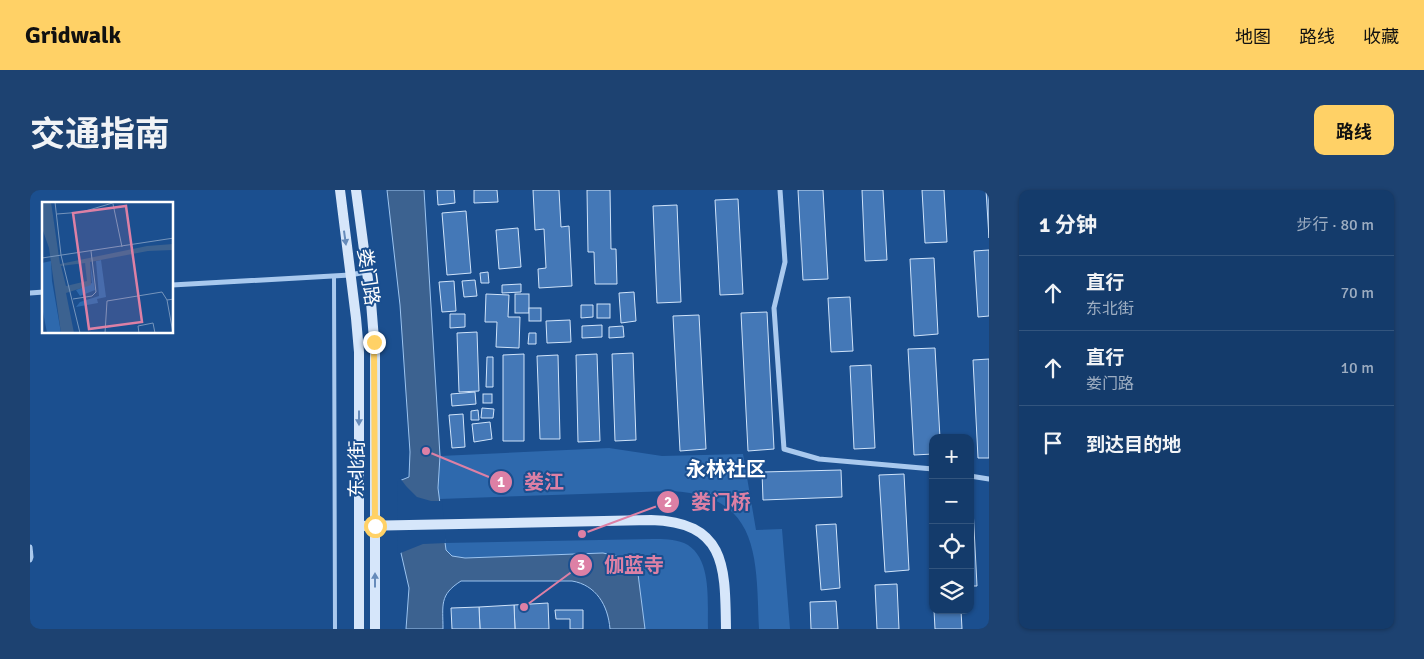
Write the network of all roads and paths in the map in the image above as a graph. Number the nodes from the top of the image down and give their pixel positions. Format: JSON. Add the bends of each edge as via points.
{"nodes":[{"id":1,"x":340,"y":190,"type":"edge"},
{"id":2,"x":356,"y":190,"type":"edge"},
{"id":3,"x":780,"y":190,"type":"edge"},
{"id":4,"x":366,"y":272,"type":"junction"},
{"id":5,"x":350,"y":275,"type":"junction"},
{"id":6,"x":334,"y":276,"type":"junction"},
{"id":7,"x":174,"y":285,"type":"edge"},
{"id":8,"x":358,"y":370,"type":"joint"},
{"id":9,"x":375,"y":370,"type":"joint"},
{"id":10,"x":929,"y":468,"type":"edge"},
{"id":11,"x":974,"y":477,"type":"edge"},
{"id":12,"x":989,"y":479,"type":"edge"},
{"id":13,"x":358,"y":526,"type":"junction"},
{"id":14,"x":375,"y":526,"type":"junction"},
{"id":15,"x":30,"y":547,"type":"edge"},
{"id":16,"x":30,"y":560,"type":"edge"},
{"id":17,"x":335,"y":629,"type":"edge"},
{"id":18,"x":359,"y":629,"type":"edge"},
{"id":19,"x":375,"y":629,"type":"edge"},
{"id":20,"x":726,"y":629,"type":"edge"}],
"edges":[{"from":1,"to":5,"type":"main road","name":"娄门路","one_way":true},
{"from":2,"to":4,"type":"main road","name":"娄门路"},
{"from":3,"to":10,"type":"street","via":[[785,262],[774,308],[784,449],[819,459]]},
{"from":4,"to":5,"type":"street"},
{"from":4,"to":9,"type":"main road","name":"娄门路","via":[[374,330]]},
{"from":5,"to":6,"type":"street"},
{"from":5,"to":8,"type":"main road","name":"娄门路","via":[[358,331]]},
{"from":6,"to":7,"type":"street"},
{"from":6,"to":17,"type":"lane"},
{"from":8,"to":13,"type":"main road","name":"东北街","one_way":true},
{"from":9,"to":14,"type":"main road","name":"东北街"},
{"from":11,"to":12,"type":"street"},
{"from":13,"to":14,"type":"main road"},
{"from":13,"to":18,"type":"main road","name":"东北街"},
{"from":19,"to":14,"type":"main road","name":"东北街","one_way":true},
{"from":14,"to":20,"type":"main road","via":[[651,520],[677,523],[708,539],[719,556],[725,584]]},
{"from":15,"to":16,"type":"street"}]}
